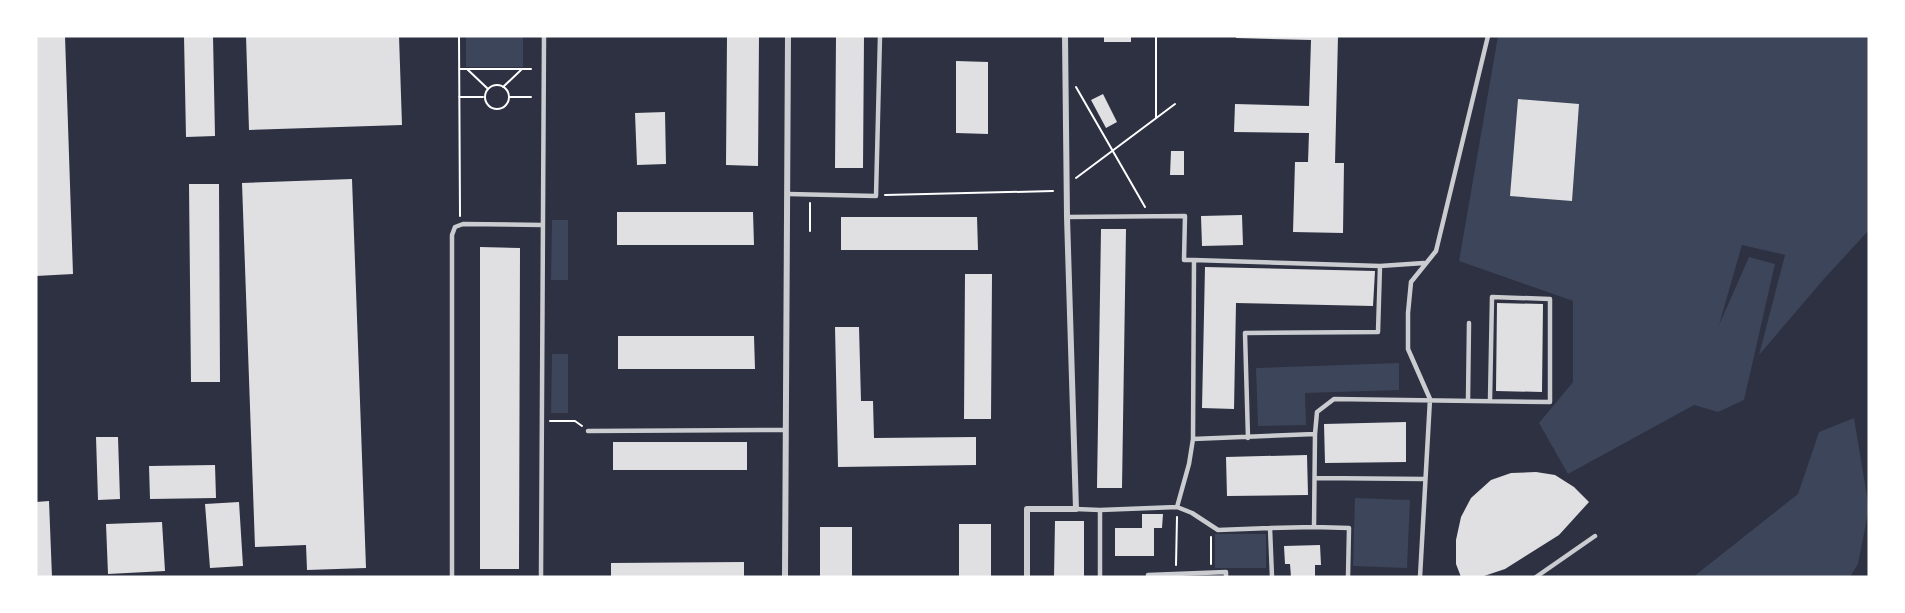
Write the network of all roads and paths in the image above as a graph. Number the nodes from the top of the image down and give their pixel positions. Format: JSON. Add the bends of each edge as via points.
{"nodes":[{"id":1,"x":459,"y":36,"type":"edge"},
{"id":2,"x":544,"y":36,"type":"edge"},
{"id":3,"x":788,"y":36,"type":"edge"},
{"id":4,"x":880,"y":36,"type":"edge"},
{"id":5,"x":1065,"y":36,"type":"edge"},
{"id":6,"x":1156,"y":36,"type":"edge"},
{"id":7,"x":1488,"y":36,"type":"edge"},
{"id":8,"x":459,"y":69,"type":"junction"},
{"id":9,"x":467,"y":69,"type":"junction"},
{"id":10,"x":522,"y":69,"type":"junction"},
{"id":11,"x":531,"y":69,"type":"dead end"},
{"id":12,"x":1065,"y":69,"type":"junction"},
{"id":13,"x":503,"y":87,"type":"junction"},
{"id":14,"x":488,"y":88,"type":"junction"},
{"id":15,"x":459,"y":97,"type":"junction"},
{"id":16,"x":484,"y":97,"type":"junction"},
{"id":17,"x":509,"y":97,"type":"junction"},
{"id":18,"x":531,"y":97,"type":"dead end"},
{"id":19,"x":1175,"y":104,"type":"dead end"},
{"id":20,"x":1156,"y":118,"type":"junction"},
{"id":21,"x":1112,"y":150,"type":"junction"},
{"id":22,"x":1075,"y":178,"type":"dead end"},
{"id":23,"x":1053,"y":191,"type":"dead end"},
{"id":24,"x":788,"y":194,"type":"junction"},
{"id":25,"x":811,"y":194,"type":"junction"},
{"id":26,"x":876,"y":196,"type":"junction"},
{"id":27,"x":1150,"y":216,"type":"junction"},
{"id":28,"x":1067,"y":217,"type":"junction"},
{"id":29,"x":460,"y":225,"type":"junction"},
{"id":30,"x":543,"y":225,"type":"junction"},
{"id":31,"x":810,"y":231,"type":"dead end"},
{"id":32,"x":1194,"y":260,"type":"junction"},
{"id":33,"x":1424,"y":263,"type":"junction"},
{"id":34,"x":1380,"y":266,"type":"junction"},
{"id":35,"x":1469,"y":323,"type":"dead end"},
{"id":36,"x":1430,"y":399,"type":"junction"},
{"id":37,"x":1468,"y":400,"type":"junction"},
{"id":38,"x":1490,"y":400,"type":"junction"},
{"id":39,"x":542,"y":420,"type":"junction"},
{"id":40,"x":575,"y":421,"type":"dead end"},
{"id":41,"x":786,"y":430,"type":"junction"},
{"id":42,"x":588,"y":431,"type":"dead end"},
{"id":43,"x":1315,"y":434,"type":"junction"},
{"id":44,"x":1248,"y":438,"type":"junction"},
{"id":45,"x":1193,"y":439,"type":"junction"},
{"id":46,"x":1316,"y":478,"type":"junction"},
{"id":47,"x":1425,"y":479,"type":"junction"},
{"id":48,"x":1177,"y":507,"type":"junction"},
{"id":49,"x":1076,"y":509,"type":"junction"},
{"id":50,"x":1100,"y":510,"type":"junction"},
{"id":51,"x":1211,"y":525,"type":"junction"},
{"id":52,"x":1314,"y":527,"type":"junction"},
{"id":53,"x":1270,"y":528,"type":"junction"},
{"id":54,"x":1595,"y":536,"type":"dead end"},
{"id":55,"x":1210,"y":573,"type":"junction"},
{"id":56,"x":1176,"y":574,"type":"junction"},
{"id":57,"x":452,"y":577,"type":"edge"},
{"id":58,"x":541,"y":577,"type":"edge"},
{"id":59,"x":784,"y":577,"type":"edge"},
{"id":60,"x":1027,"y":577,"type":"edge"},
{"id":61,"x":1100,"y":577,"type":"edge"},
{"id":62,"x":1148,"y":577,"type":"edge"},
{"id":63,"x":1226,"y":577,"type":"edge"},
{"id":64,"x":1272,"y":577,"type":"edge"},
{"id":65,"x":1348,"y":577,"type":"edge"},
{"id":66,"x":1419,"y":577,"type":"edge"},
{"id":67,"x":1536,"y":577,"type":"edge"}],
"edges":[{"from":1,"to":8,"type":"path"},
{"from":2,"to":30,"type":"lane"},
{"from":3,"to":24,"type":"street"},
{"from":4,"to":26,"type":"lane"},
{"from":5,"to":12,"type":"street"},
{"from":6,"to":20,"type":"path"},
{"from":7,"to":33,"type":"lane","via":[[1436,251]]},
{"from":8,"to":9,"type":"path"},
{"from":8,"to":15,"type":"path"},
{"from":9,"to":10,"type":"path"},
{"from":9,"to":14,"type":"path"},
{"from":10,"to":11,"type":"path"},
{"from":10,"to":13,"type":"path"},
{"from":12,"to":21,"type":"path"},
{"from":12,"to":28,"type":"street"},
{"from":13,"to":14,"type":"path"},
{"from":13,"to":17,"type":"path"},
{"from":14,"to":16,"type":"path"},
{"from":15,"to":16,"type":"path"},
{"from":15,"to":29,"type":"path"},
{"from":16,"to":17,"type":"path","via":[[496,109],[505,106]]},
{"from":17,"to":18,"type":"path"},
{"from":19,"to":20,"type":"path"},
{"from":20,"to":21,"type":"path"},
{"from":21,"to":22,"type":"path"},
{"from":21,"to":27,"type":"path"},
{"from":23,"to":26,"type":"path"},
{"from":24,"to":25,"type":"lane"},
{"from":24,"to":41,"type":"street"},
{"from":25,"to":26,"type":"lane"},
{"from":25,"to":31,"type":"path"},
{"from":27,"to":28,"type":"lane"},
{"from":27,"to":32,"type":"lane","via":[[1185,216],[1184,260]]},
{"from":28,"to":49,"type":"street"},
{"from":29,"to":30,"type":"lane"},
{"from":29,"to":57,"type":"lane","via":[[452,235]]},
{"from":30,"to":39,"type":"lane"},
{"from":32,"to":34,"type":"lane"},
{"from":32,"to":45,"type":"lane"},
{"from":33,"to":34,"type":"lane"},
{"from":33,"to":36,"type":"lane","via":[[1411,282],[1408,349]]},
{"from":34,"to":44,"type":"lane","via":[[1378,332],[1245,333]]},
{"from":35,"to":37,"type":"lane"},
{"from":36,"to":37,"type":"lane"},
{"from":36,"to":43,"type":"lane","via":[[1334,399],[1317,412]]},
{"from":36,"to":47,"type":"lane"},
{"from":37,"to":38,"type":"lane"},
{"from":38,"to":38,"type":"lane","via":[[1550,402],[1550,298],[1492,297]]},
{"from":39,"to":40,"type":"path"},
{"from":39,"to":58,"type":"lane"},
{"from":41,"to":42,"type":"lane"},
{"from":41,"to":59,"type":"street"},
{"from":43,"to":44,"type":"lane"},
{"from":43,"to":46,"type":"lane"},
{"from":44,"to":45,"type":"lane"},
{"from":45,"to":48,"type":"lane"},
{"from":46,"to":47,"type":"lane"},
{"from":46,"to":52,"type":"lane"},
{"from":47,"to":66,"type":"lane"},
{"from":48,"to":50,"type":"lane"},
{"from":48,"to":51,"type":"lane"},
{"from":48,"to":56,"type":"path"},
{"from":49,"to":50,"type":"lane"},
{"from":49,"to":60,"type":"street","via":[[1026,509]]},
{"from":50,"to":61,"type":"lane"},
{"from":51,"to":53,"type":"lane","via":[[1218,530]]},
{"from":51,"to":55,"type":"path"},
{"from":52,"to":53,"type":"lane"},
{"from":52,"to":65,"type":"lane","via":[[1349,528]]},
{"from":53,"to":64,"type":"lane"},
{"from":54,"to":67,"type":"lane"},
{"from":55,"to":56,"type":"lane"},
{"from":55,"to":63,"type":"lane","via":[[1226,572]]},
{"from":56,"to":62,"type":"lane"}]}
